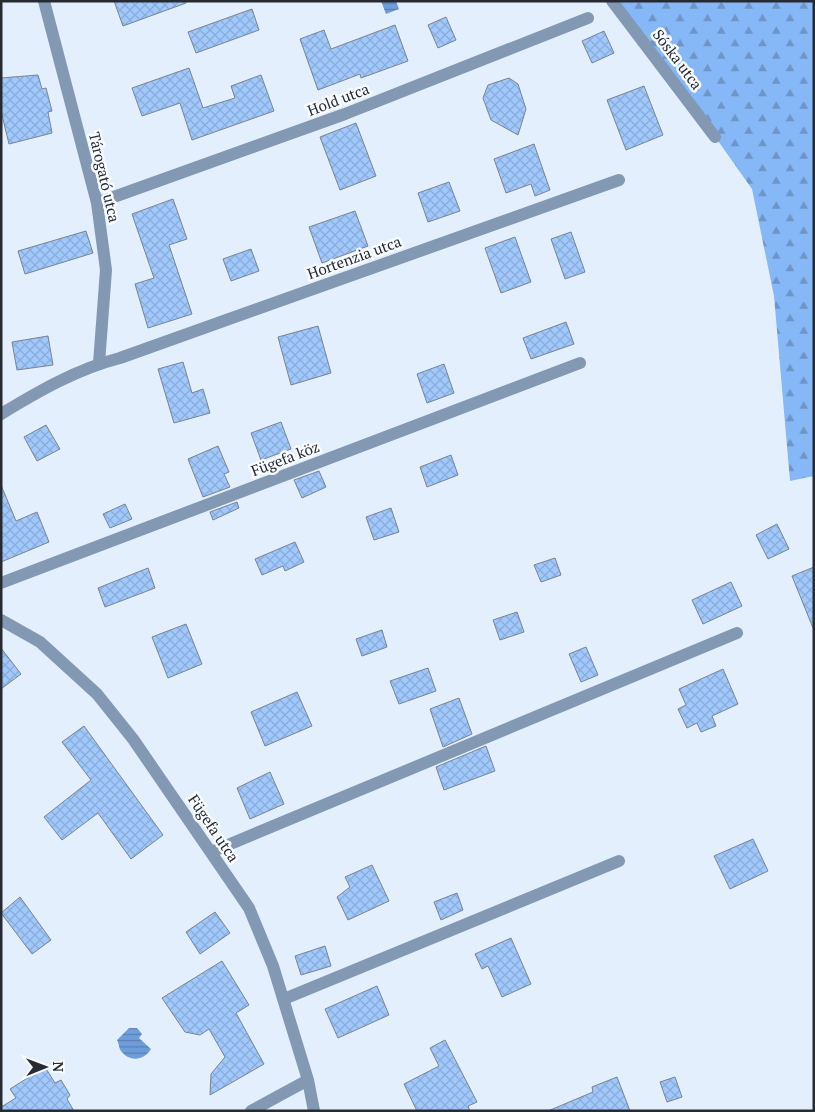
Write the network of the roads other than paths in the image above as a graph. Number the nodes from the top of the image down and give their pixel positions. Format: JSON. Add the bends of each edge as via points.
{"nodes":[{"id":1,"x":44,"y":1,"type":"edge"},
{"id":2,"x":612,"y":1,"type":"edge"},
{"id":3,"x":588,"y":18,"type":"dead end"},
{"id":4,"x":715,"y":137,"type":"dead end"},
{"id":5,"x":619,"y":180,"type":"dead end"},
{"id":6,"x":97,"y":203,"type":"junction"},
{"id":7,"x":99,"y":363,"type":"junction"},
{"id":8,"x":580,"y":363,"type":"dead end"},
{"id":9,"x":1,"y":414,"type":"edge"},
{"id":10,"x":1,"y":583,"type":"edge"},
{"id":11,"x":1,"y":620,"type":"edge"},
{"id":12,"x":737,"y":633,"type":"dead end"},
{"id":13,"x":211,"y":852,"type":"junction"},
{"id":14,"x":619,"y":861,"type":"dead end"},
{"id":15,"x":284,"y":999,"type":"junction"},
{"id":16,"x":308,"y":1080,"type":"junction"},
{"id":17,"x":251,"y":1111,"type":"edge"},
{"id":18,"x":314,"y":1111,"type":"edge"}],
"edges":[{"from":1,"to":6,"type":"street","name":"Tárogató utca"},
{"from":2,"to":4,"type":"street","name":"Sóska utca"},
{"from":3,"to":6,"type":"street","name":"Hold utca","via":[[345,114]]},
{"from":5,"to":7,"type":"street","name":"Hortenzia utca"},
{"from":6,"to":7,"type":"street","name":"Tárogató utca","via":[[106,270]]},
{"from":7,"to":9,"type":"street","name":"Hortenzia utca"},
{"from":8,"to":10,"type":"street","name":"Fügefa köz"},
{"from":11,"to":13,"type":"street","name":"Fügefa utca","via":[[40,642],[97,694],[133,739]]},
{"from":12,"to":13,"type":"street"},
{"from":13,"to":15,"type":"street","name":"Fügefa utca","via":[[249,908]]},
{"from":14,"to":15,"type":"street"},
{"from":15,"to":16,"type":"street","name":"Fügefa utca"},
{"from":16,"to":17,"type":"street"},
{"from":16,"to":18,"type":"street","name":"Fügefa utca"}]}
